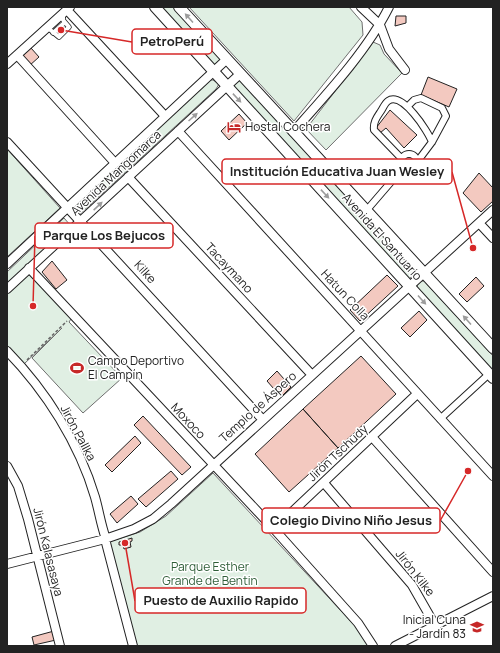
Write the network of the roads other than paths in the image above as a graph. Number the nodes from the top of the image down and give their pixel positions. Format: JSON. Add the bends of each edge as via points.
{"nodes":[{"id":1,"x":154,"y":7,"type":"edge"},
{"id":2,"x":179,"y":7,"type":"edge"},
{"id":3,"x":361,"y":7,"type":"edge"},
{"id":4,"x":389,"y":7,"type":"edge"},
{"id":5,"x":66,"y":13,"type":"edge"},
{"id":6,"x":78,"y":21,"type":"junction"},
{"id":7,"x":380,"y":25,"type":"junction"},
{"id":8,"x":69,"y":27,"type":"junction"},
{"id":9,"x":51,"y":31,"type":"junction"},
{"id":10,"x":17,"y":55,"type":"junction"},
{"id":11,"x":226,"y":59,"type":"junction"},
{"id":12,"x":7,"y":64,"type":"edge"},
{"id":13,"x":405,"y":70,"type":"dead end"},
{"id":14,"x":214,"y":71,"type":"junction"},
{"id":15,"x":240,"y":74,"type":"junction"},
{"id":16,"x":227,"y":86,"type":"junction"},
{"id":17,"x":408,"y":106,"type":"junction"},
{"id":18,"x":165,"y":116,"type":"junction"},
{"id":19,"x":178,"y":132,"type":"junction"},
{"id":20,"x":293,"y":132,"type":"junction"},
{"id":21,"x":7,"y":142,"type":"edge"},
{"id":22,"x":432,"y":142,"type":"junction"},
{"id":23,"x":401,"y":158,"type":"junction"},
{"id":24,"x":417,"y":162,"type":"junction"},
{"id":25,"x":115,"y":163,"type":"junction"},
{"id":26,"x":404,"y":169,"type":"junction"},
{"id":27,"x":128,"y":178,"type":"junction"},
{"id":28,"x":68,"y":207,"type":"junction"},
{"id":29,"x":366,"y":210,"type":"junction"},
{"id":30,"x":493,"y":210,"type":"edge"},
{"id":31,"x":81,"y":221,"type":"junction"},
{"id":32,"x":479,"y":223,"type":"junction"},
{"id":33,"x":493,"y":238,"type":"edge"},
{"id":34,"x":7,"y":264,"type":"edge"},
{"id":35,"x":29,"y":268,"type":"junction"},
{"id":36,"x":424,"y":273,"type":"junction"},
{"id":37,"x":410,"y":286,"type":"junction"},
{"id":38,"x":7,"y":289,"type":"edge"},
{"id":39,"x":361,"y":331,"type":"junction"},
{"id":40,"x":493,"y":348,"type":"edge"},
{"id":41,"x":7,"y":350,"type":"edge"},
{"id":42,"x":312,"y":375,"type":"junction"},
{"id":43,"x":491,"y":376,"type":"edge"},
{"id":44,"x":418,"y":394,"type":"junction"},
{"id":45,"x":440,"y":419,"type":"junction"},
{"id":46,"x":263,"y":420,"type":"junction"},
{"id":47,"x":373,"y":438,"type":"junction"},
{"id":48,"x":213,"y":465,"type":"junction"},
{"id":49,"x":7,"y":466,"type":"edge"},
{"id":50,"x":493,"y":476,"type":"edge"},
{"id":51,"x":324,"y":483,"type":"junction"},
{"id":52,"x":274,"y":529,"type":"junction"},
{"id":53,"x":105,"y":539,"type":"junction"},
{"id":54,"x":37,"y":556,"type":"junction"},
{"id":55,"x":7,"y":564,"type":"edge"},
{"id":56,"x":493,"y":572,"type":"edge"},
{"id":57,"x":493,"y":596,"type":"edge"},
{"id":58,"x":436,"y":626,"type":"junction"},
{"id":59,"x":60,"y":646,"type":"edge"},
{"id":60,"x":133,"y":646,"type":"edge"},
{"id":61,"x":373,"y":646,"type":"edge"},
{"id":62,"x":395,"y":646,"type":"edge"}],
"edges":[{"from":1,"to":14,"type":"street","name":"Avenida El Santuario"},
{"from":11,"to":2,"type":"street","name":"Avenida El Santuario","one_way":true},
{"from":3,"to":7,"type":"street"},
{"from":4,"to":7,"type":"street"},
{"from":5,"to":6,"type":"street"},
{"from":5,"to":8,"type":"lane"},
{"from":5,"to":9,"type":"street"},
{"from":6,"to":8,"type":"lane"},
{"from":6,"to":18,"type":"street"},
{"from":7,"to":13,"type":"street","via":[[389,49]]},
{"from":7,"to":20,"type":"street","via":[[343,74]]},
{"from":8,"to":9,"type":"lane","via":[[59,37]]},
{"from":9,"to":10,"type":"street"},
{"from":10,"to":12,"type":"street"},
{"from":10,"to":25,"type":"street"},
{"from":11,"to":14,"type":"street","name":"Avenida Mangomarca"},
{"from":11,"to":15,"type":"street","name":"Avenida El Santuario"},
{"from":14,"to":16,"type":"street","name":"Avenida El Santuario"},
{"from":14,"to":18,"type":"street","name":"Avenida Mangomarca"},
{"from":15,"to":16,"type":"street","name":"Avenida Mangomarca"},
{"from":15,"to":20,"type":"street","name":"Avenida El Santuario"},
{"from":19,"to":16,"type":"street","name":"Avenida Mangomarca","one_way":true},
{"from":16,"to":37,"type":"street","name":"Avenida El Santuario","one_way":true},
{"from":17,"to":22,"type":"street"},
{"from":17,"to":22,"type":"street","via":[[421,98],[442,108],[445,121]]},
{"from":17,"to":23,"type":"street","via":[[399,100],[388,101],[374,125],[374,130]]},
{"from":18,"to":25,"type":"street","name":"Avenida Mangomarca"},
{"from":19,"to":27,"type":"street","name":"Avenida Mangomarca"},
{"from":19,"to":39,"type":"street","name":"Hatun Colla"},
{"from":20,"to":29,"type":"street","name":"Avenida El Santuario"},
{"from":21,"to":28,"type":"street","name":"Kilke"},
{"from":22,"to":24,"type":"street"},
{"from":23,"to":24,"type":"street","via":[[405,154],[411,154],[416,157]]},
{"from":23,"to":26,"type":"street","via":[[400,163]]},
{"from":24,"to":26,"type":"street","via":[[413,169]]},
{"from":25,"to":28,"type":"street","name":"Avenida Mangomarca"},
{"from":26,"to":29,"type":"street"},
{"from":31,"to":27,"type":"street","name":"Avenida Mangomarca","one_way":true},
{"from":27,"to":42,"type":"street","name":"Tacaymano"},
{"from":28,"to":31,"type":"street","name":"Kilke"},
{"from":28,"to":34,"type":"street","name":"Avenida Mangomarca"},
{"from":29,"to":36,"type":"street","name":"Avenida El Santuario"},
{"from":30,"to":32,"type":"street","name":"Templo de Áspero"},
{"from":31,"to":35,"type":"street","name":"Avenida Mangomarca"},
{"from":31,"to":46,"type":"street","name":"Kilke"},
{"from":32,"to":33,"type":"street"},
{"from":32,"to":36,"type":"street","name":"Templo de Áspero"},
{"from":35,"to":38,"type":"street","name":"Avenida Mangomarca"},
{"from":35,"to":48,"type":"street","name":"Moxoco"},
{"from":36,"to":37,"type":"street","name":"Templo de Áspero"},
{"from":40,"to":36,"type":"street","name":"Avenida El Santuario","one_way":true},
{"from":37,"to":39,"type":"street","name":"Templo de Áspero"},
{"from":37,"to":43,"type":"street","name":"Avenida El Santuario","one_way":true},
{"from":39,"to":42,"type":"street","name":"Templo de Áspero"},
{"from":39,"to":44,"type":"street","name":"Hatun Colla"},
{"from":41,"to":53,"type":"street","name":"Jirón Pallka","via":[[38,387],[63,426],[80,459],[94,497]]},
{"from":42,"to":46,"type":"street","name":"Templo de Áspero"},
{"from":43,"to":45,"type":"street"},
{"from":44,"to":45,"type":"street","name":"Hatun Colla"},
{"from":44,"to":47,"type":"street","name":"Jirón Tschudy"},
{"from":45,"to":50,"type":"street","name":"Hatun Colla"},
{"from":46,"to":48,"type":"street","name":"Templo de Áspero"},
{"from":47,"to":51,"type":"street","name":"Jirón Tschudy"},
{"from":47,"to":56,"type":"street"},
{"from":48,"to":52,"type":"street","name":"Moxoco"},
{"from":48,"to":53,"type":"street","name":"Templo de Áspero","via":[[153,519]]},
{"from":49,"to":54,"type":"street","name":"Jirón Kalasasaya","via":[[18,486]]},
{"from":51,"to":52,"type":"street","name":"Jirón Tschudy"},
{"from":51,"to":58,"type":"street","name":"Jirón Kilke","via":[[412,585]]},
{"from":52,"to":61,"type":"street","name":"Moxoco","via":[[358,623]]},
{"from":53,"to":54,"type":"street","name":"Templo de Áspero"},
{"from":53,"to":60,"type":"street","name":"Jirón Pallka"},
{"from":54,"to":55,"type":"street","name":"Templo de Áspero"},
{"from":54,"to":59,"type":"street","name":"Jirón Kalasasaya"},
{"from":57,"to":58,"type":"street"},
{"from":58,"to":62,"type":"street"}]}
